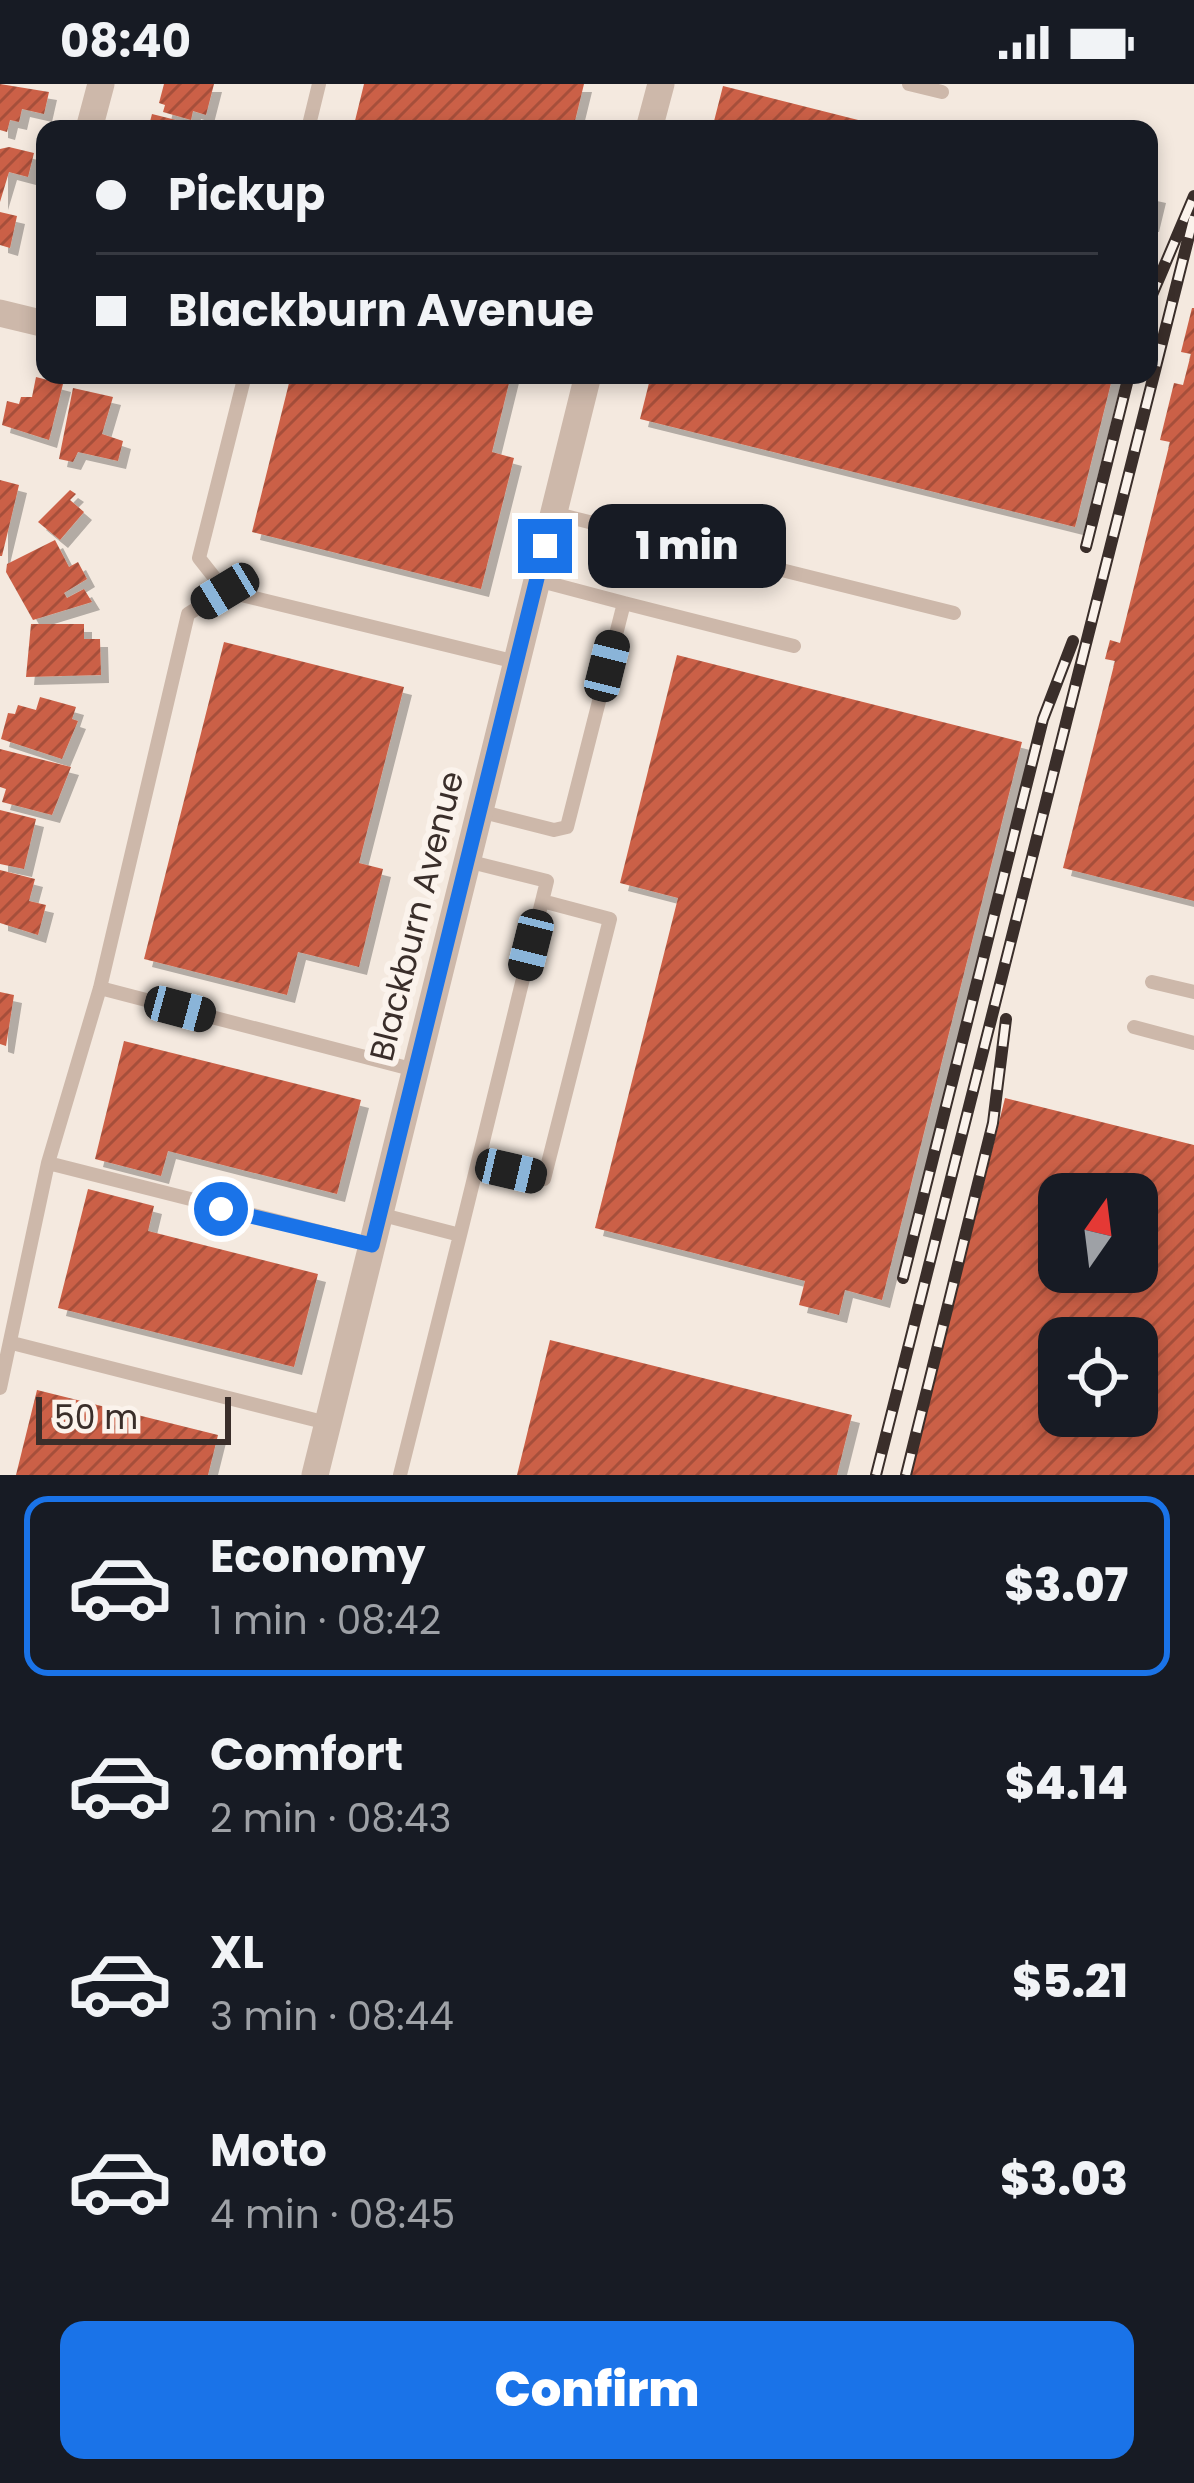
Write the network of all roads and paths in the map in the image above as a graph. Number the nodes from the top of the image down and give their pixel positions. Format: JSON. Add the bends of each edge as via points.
{"nodes":[{"id":1,"x":101,"y":84,"type":"edge"},
{"id":2,"x":319,"y":84,"type":"edge"},
{"id":3,"x":661,"y":84,"type":"edge"},
{"id":4,"x":910,"y":84,"type":"edge"},
{"id":5,"x":942,"y":92,"type":"dead end"},
{"id":6,"x":91,"y":120,"type":"edge"},
{"id":7,"x":310,"y":120,"type":"edge"},
{"id":8,"x":651,"y":120,"type":"edge"},
{"id":9,"x":0,"y":313,"type":"edge"},
{"id":10,"x":36,"y":314,"type":"edge"},
{"id":11,"x":243,"y":384,"type":"edge"},
{"id":12,"x":586,"y":384,"type":"edge"},
{"id":13,"x":553,"y":513,"type":"junction"},
{"id":14,"x":537,"y":580,"type":"junction"},
{"id":15,"x":225,"y":591,"type":"junction"},
{"id":16,"x":623,"y":603,"type":"junction"},
{"id":17,"x":954,"y":613,"type":"dead end"},
{"id":18,"x":794,"y":646,"type":"dead end"},
{"id":19,"x":517,"y":662,"type":"junction"},
{"id":20,"x":479,"y":811,"type":"junction"},
{"id":21,"x":467,"y":861,"type":"junction"},
{"id":22,"x":542,"y":901,"type":"junction"},
{"id":23,"x":1152,"y":982,"type":"dead end"},
{"id":24,"x":100,"y":988,"type":"junction"},
{"id":25,"x":1194,"y":992,"type":"edge"},
{"id":26,"x":1134,"y":1027,"type":"dead end"},
{"id":27,"x":1194,"y":1043,"type":"edge"},
{"id":28,"x":415,"y":1070,"type":"junction"},
{"id":29,"x":49,"y":1163,"type":"junction"},
{"id":30,"x":478,"y":1163,"type":"junction"},
{"id":31,"x":380,"y":1214,"type":"junction"},
{"id":32,"x":460,"y":1235,"type":"junction"},
{"id":33,"x":372,"y":1245,"type":"junction"},
{"id":34,"x":12,"y":1343,"type":"junction"},
{"id":35,"x":0,"y":1388,"type":"edge"},
{"id":36,"x":328,"y":1423,"type":"junction"},
{"id":37,"x":315,"y":1475,"type":"edge"},
{"id":38,"x":400,"y":1475,"type":"edge"}],
"edges":[{"from":1,"to":6,"type":"street"},
{"from":2,"to":7,"type":"lane"},
{"from":3,"to":8,"type":"street"},
{"from":4,"to":5,"type":"lane"},
{"from":9,"to":10,"type":"street"},
{"from":11,"to":15,"type":"lane","via":[[199,558]]},
{"from":12,"to":13,"type":"street","name":"Blackburn Avenue"},
{"from":13,"to":14,"type":"street","name":"Blackburn Avenue"},
{"from":13,"to":17,"type":"lane"},
{"from":14,"to":16,"type":"lane"},
{"from":14,"to":19,"type":"street","name":"Blackburn Avenue"},
{"from":15,"to":19,"type":"lane"},
{"from":15,"to":24,"type":"lane","via":[[188,614]]},
{"from":16,"to":18,"type":"lane"},
{"from":16,"to":20,"type":"lane","via":[[567,827]]},
{"from":19,"to":20,"type":"street","name":"Blackburn Avenue"},
{"from":20,"to":21,"type":"street","name":"Blackburn Avenue"},
{"from":21,"to":22,"type":"lane","via":[[547,881]]},
{"from":21,"to":28,"type":"street","name":"Blackburn Avenue"},
{"from":22,"to":30,"type":"lane"},
{"from":22,"to":30,"type":"lane","via":[[610,920],[544,1178]]},
{"from":23,"to":25,"type":"lane"},
{"from":24,"to":28,"type":"lane"},
{"from":24,"to":29,"type":"lane"},
{"from":26,"to":27,"type":"lane"},
{"from":28,"to":31,"type":"street","name":"Blackburn Avenue"},
{"from":29,"to":33,"type":"lane"},
{"from":29,"to":34,"type":"lane"},
{"from":30,"to":32,"type":"lane"},
{"from":31,"to":32,"type":"lane"},
{"from":31,"to":33,"type":"street","name":"Blackburn Avenue"},
{"from":32,"to":38,"type":"lane"},
{"from":33,"to":36,"type":"street","name":"Blackburn Avenue"},
{"from":34,"to":35,"type":"lane"},
{"from":34,"to":36,"type":"lane"},
{"from":36,"to":37,"type":"street","name":"Blackburn Avenue"}]}
